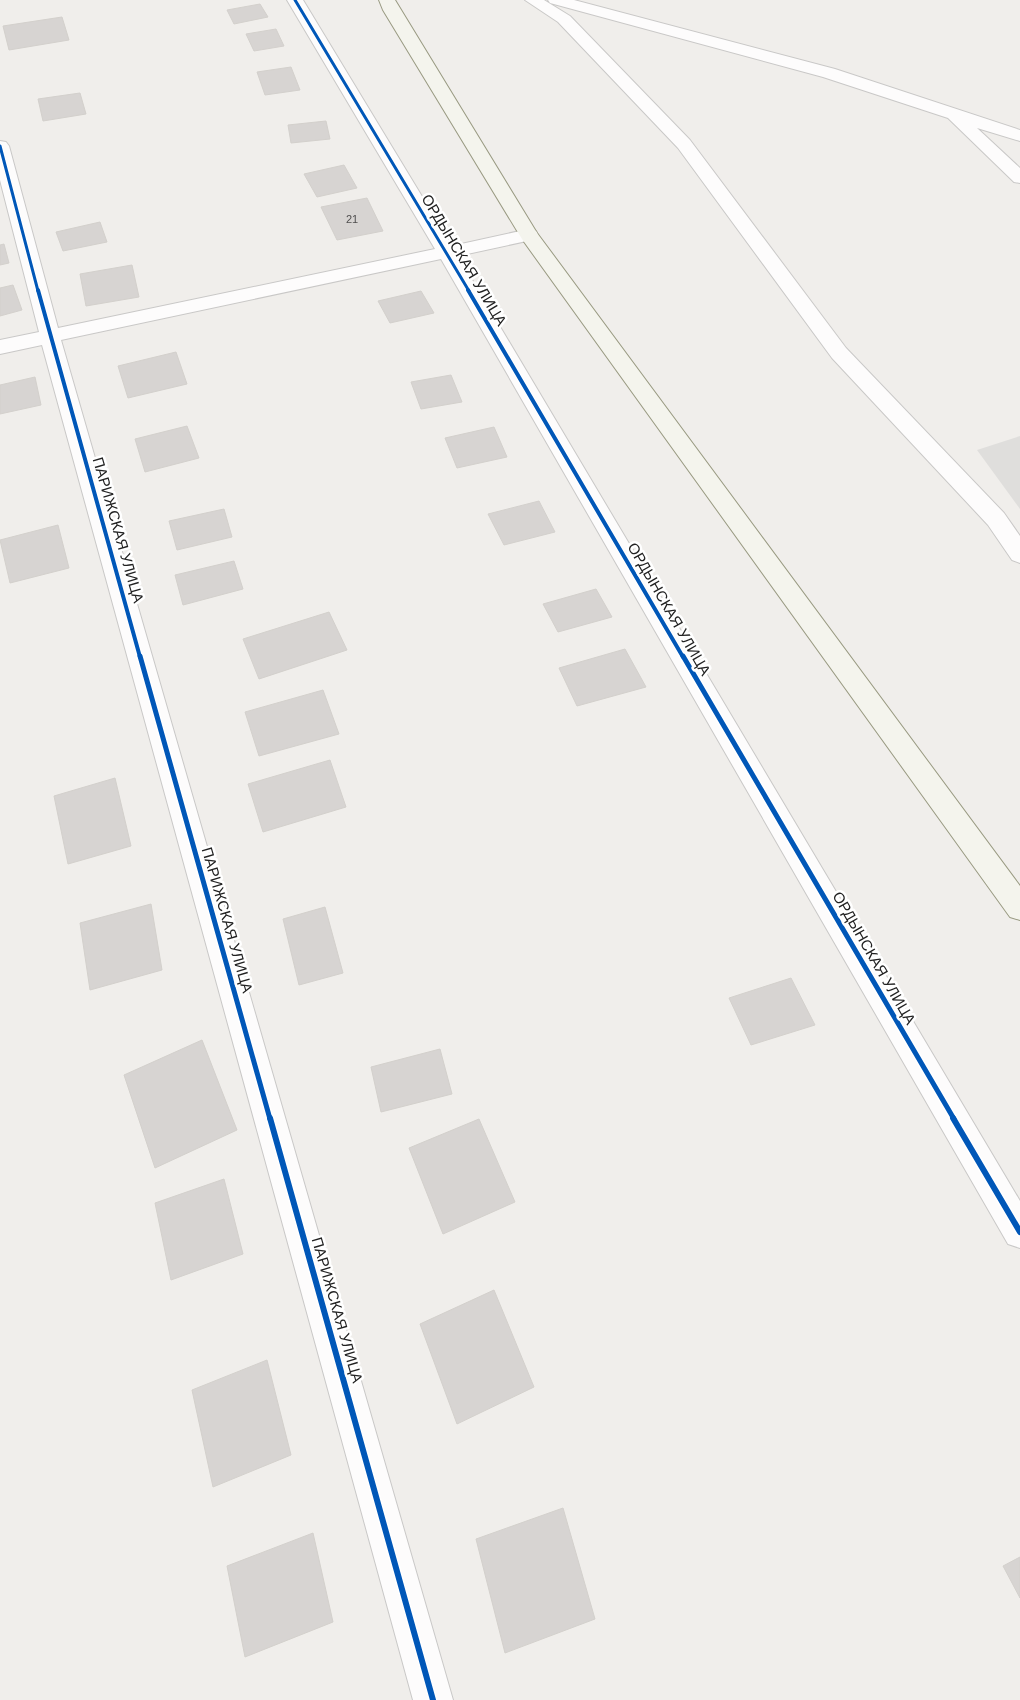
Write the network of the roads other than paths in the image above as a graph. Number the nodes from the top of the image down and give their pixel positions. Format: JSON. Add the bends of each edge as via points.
{"nodes":[{"id":1,"x":295,"y":0,"type":"edge"},
{"id":2,"x":388,"y":0,"type":"edge"},
{"id":3,"x":533,"y":0,"type":"edge"},
{"id":4,"x":556,"y":0,"type":"edge"},
{"id":5,"x":951,"y":113,"type":"junction"},
{"id":6,"x":1020,"y":136,"type":"edge"},
{"id":7,"x":0,"y":146,"type":"edge"},
{"id":8,"x":1020,"y":178,"type":"edge"},
{"id":9,"x":529,"y":235,"type":"junction"},
{"id":10,"x":446,"y":252,"type":"junction"},
{"id":11,"x":50,"y":336,"type":"junction"},
{"id":12,"x":0,"y":347,"type":"edge"},
{"id":13,"x":1020,"y":554,"type":"edge"},
{"id":14,"x":1020,"y":908,"type":"edge"},
{"id":15,"x":1020,"y":1232,"type":"edge"},
{"id":16,"x":433,"y":1700,"type":"edge"}],
"edges":[{"from":1,"to":10,"type":"street","name":"ОРДЫНСКАЯ УЛИЦА"},
{"from":2,"to":9,"type":"street","via":[[410,42]]},
{"from":3,"to":13,"type":"street","via":[[564,19],[684,144],[839,353],[996,519]]},
{"from":4,"to":5,"type":"street","via":[[829,73]]},
{"from":5,"to":6,"type":"street"},
{"from":5,"to":8,"type":"street"},
{"from":7,"to":11,"type":"street","name":"ПАРИЖСКАЯ УЛИЦА"},
{"from":9,"to":10,"type":"street"},
{"from":9,"to":14,"type":"street"},
{"from":10,"to":11,"type":"street"},
{"from":10,"to":15,"type":"street","name":"ОРДЫНСКАЯ УЛИЦА"},
{"from":11,"to":12,"type":"street"},
{"from":11,"to":16,"type":"street","name":"ПАРИЖСКАЯ УЛИЦА"}]}
